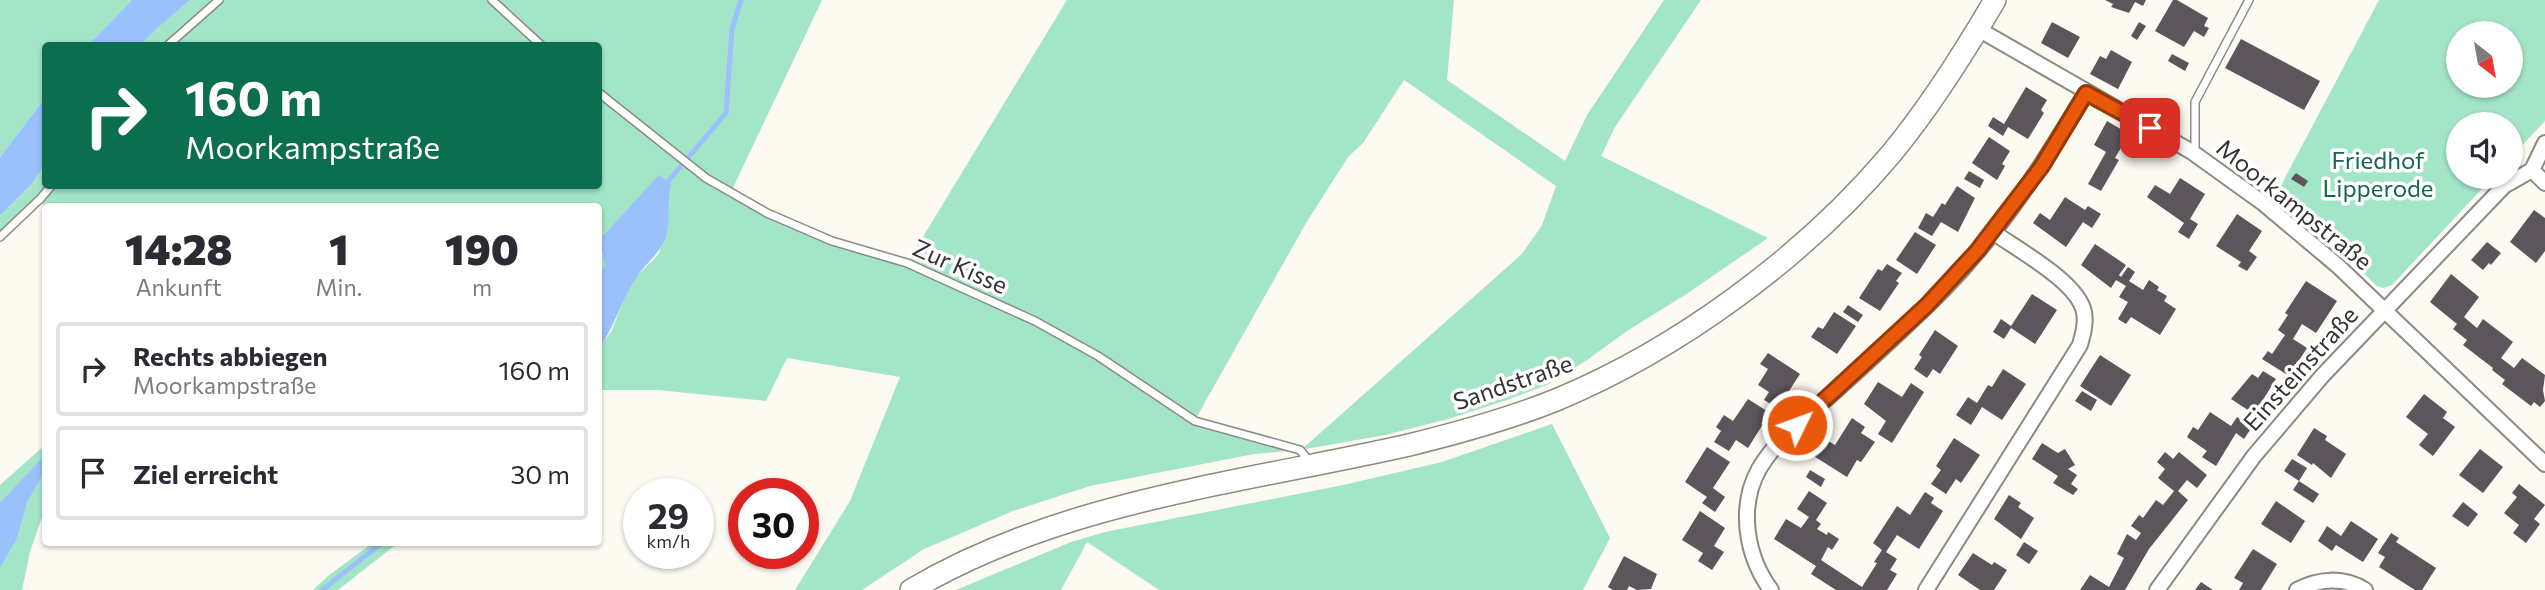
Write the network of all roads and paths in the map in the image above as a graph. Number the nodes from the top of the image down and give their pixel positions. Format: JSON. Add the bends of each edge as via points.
{"nodes":[{"id":1,"x":219,"y":0,"type":"edge"},
{"id":2,"x":492,"y":0,"type":"edge"},
{"id":3,"x":1995,"y":0,"type":"edge"},
{"id":4,"x":2249,"y":0,"type":"edge"},
{"id":5,"x":1978,"y":29,"type":"junction"},
{"id":6,"x":172,"y":42,"type":"edge"},
{"id":7,"x":538,"y":42,"type":"edge"},
{"id":8,"x":2086,"y":93,"type":"junction"},
{"id":9,"x":602,"y":95,"type":"edge"},
{"id":10,"x":2545,"y":143,"type":"edge"},
{"id":11,"x":2195,"y":154,"type":"junction"},
{"id":12,"x":2532,"y":170,"type":"junction"},
{"id":13,"x":2545,"y":183,"type":"edge"},
{"id":14,"x":48,"y":189,"type":"edge"},
{"id":15,"x":1993,"y":232,"type":"junction"},
{"id":16,"x":0,"y":237,"type":"edge"},
{"id":17,"x":2385,"y":310,"type":"junction"},
{"id":18,"x":2545,"y":464,"type":"edge"},
{"id":19,"x":1312,"y":465,"type":"junction"},
{"id":20,"x":911,"y":590,"type":"edge"},
{"id":21,"x":1771,"y":590,"type":"edge"},
{"id":22,"x":1926,"y":590,"type":"edge"},
{"id":23,"x":2157,"y":590,"type":"edge"},
{"id":24,"x":2297,"y":590,"type":"edge"},
{"id":25,"x":2365,"y":590,"type":"edge"}],
"edges":[{"from":1,"to":6,"type":"lane"},
{"from":2,"to":7,"type":"lane"},
{"from":3,"to":5,"type":"main road","name":"Sandstraße"},
{"from":4,"to":11,"type":"lane","via":[[2194,102]]},
{"from":5,"to":8,"type":"street","name":"Moorkampstraße"},
{"from":5,"to":19,"type":"main road","name":"Sandstraße","via":[[1891,155],[1815,233],[1671,341],[1611,375],[1531,409],[1412,444]]},
{"from":8,"to":11,"type":"street","name":"Moorkampstraße"},
{"from":8,"to":15,"type":"street","via":[[2042,166]]},
{"from":9,"to":19,"type":"lane","name":"Zur Kisse","via":[[706,178],[767,213],[832,241],[907,263],[1035,321],[1098,356],[1195,421],[1300,450]]},
{"from":10,"to":12,"type":"street"},
{"from":11,"to":17,"type":"street","name":"Moorkampstraße","via":[[2263,203]]},
{"from":12,"to":13,"type":"street"},
{"from":12,"to":17,"type":"street","name":"Einsteinstraße","via":[[2504,186]]},
{"from":14,"to":16,"type":"lane"},
{"from":15,"to":21,"type":"street","via":[[1934,299],[1777,444],[1758,471],[1748,503],[1747,533],[1752,555]]},
{"from":15,"to":22,"type":"street","via":[[2069,286],[2084,311],[2085,331]]},
{"from":17,"to":18,"type":"street","name":"Moorkampstraße"},
{"from":17,"to":23,"type":"street","name":"Einsteinstraße","via":[[2254,456]]},
{"from":19,"to":20,"type":"main road","name":"Sandstraße","via":[[1081,518],[1010,542]]},
{"from":24,"to":25,"type":"street","via":[[2320,580],[2340,580]]}]}
